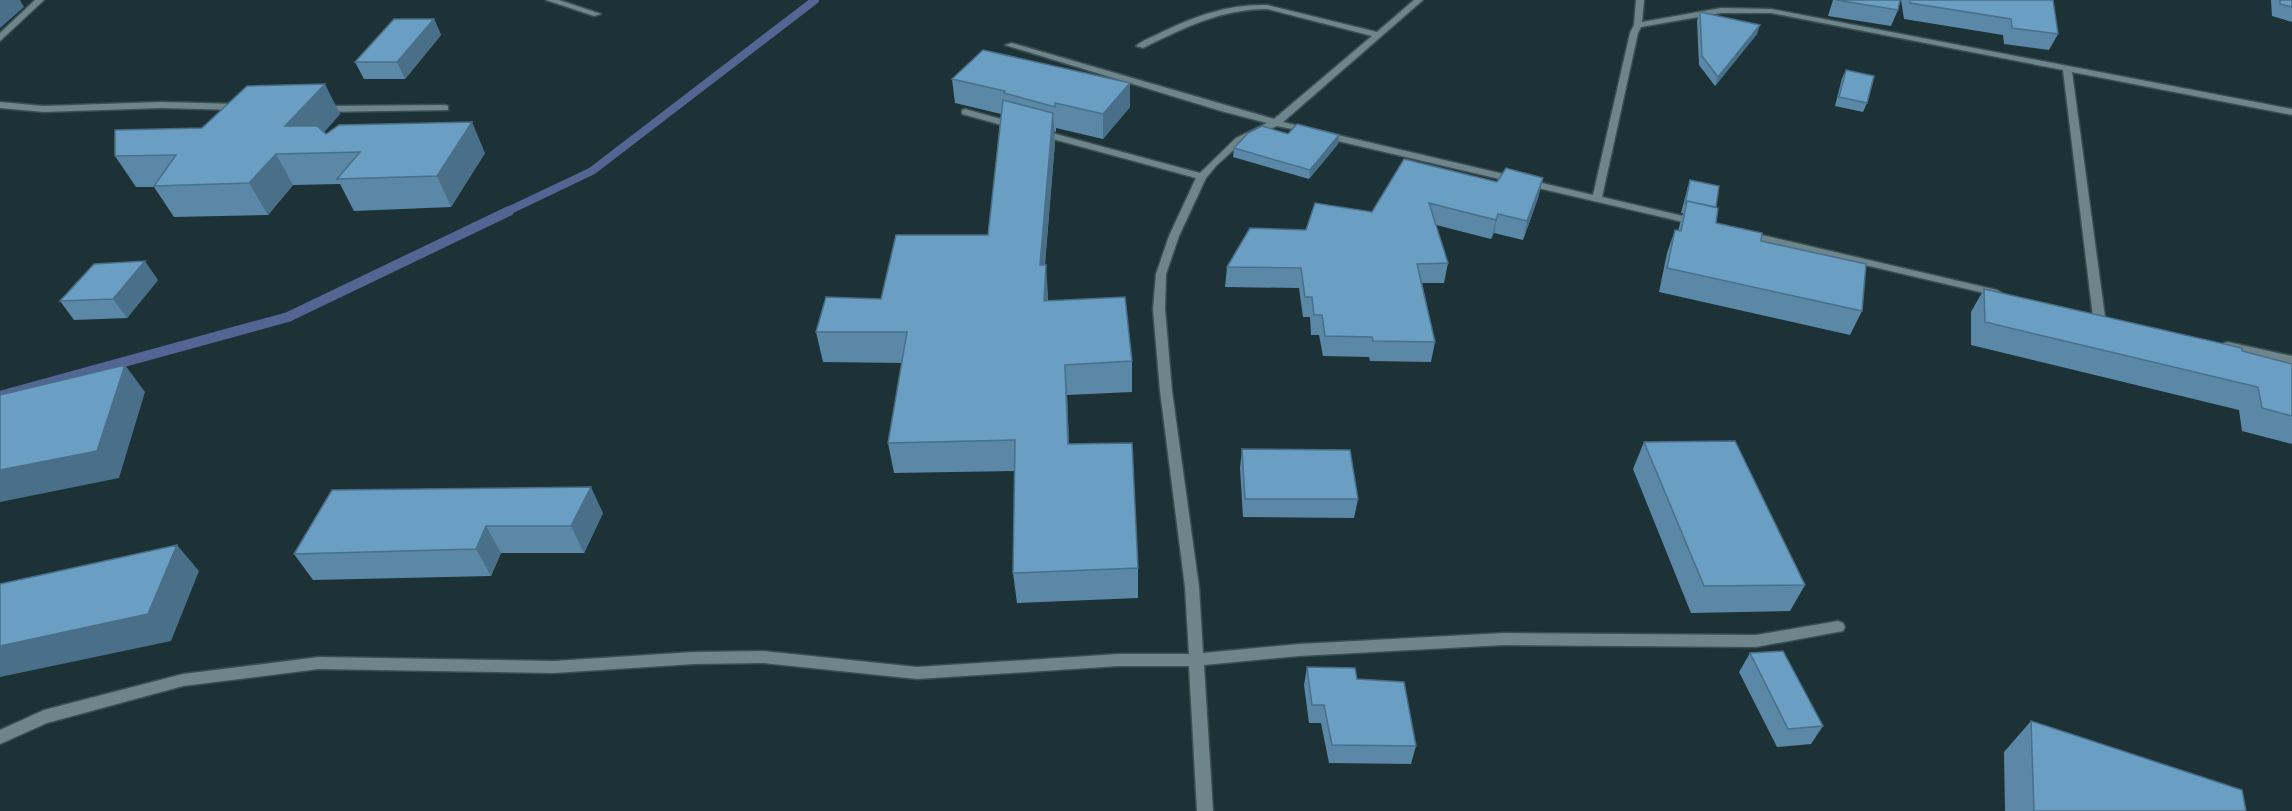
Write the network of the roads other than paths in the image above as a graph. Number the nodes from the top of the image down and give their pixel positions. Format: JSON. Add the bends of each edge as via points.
{"nodes":[{"id":1,"x":40,"y":0,"type":"edge"},
{"id":2,"x":550,"y":0,"type":"edge"},
{"id":3,"x":1419,"y":0,"type":"edge"},
{"id":4,"x":1640,"y":0,"type":"edge"},
{"id":5,"x":597,"y":14,"type":"dead end"},
{"id":6,"x":1638,"y":25,"type":"junction"},
{"id":7,"x":1378,"y":35,"type":"junction"},
{"id":8,"x":0,"y":38,"type":"edge"},
{"id":9,"x":1010,"y":45,"type":"dead end"},
{"id":10,"x":1140,"y":46,"type":"dead end"},
{"id":11,"x":2067,"y":69,"type":"junction"},
{"id":12,"x":0,"y":105,"type":"edge"},
{"id":13,"x":248,"y":108,"type":"edge"},
{"id":14,"x":445,"y":108,"type":"dead end"},
{"id":15,"x":316,"y":109,"type":"edge"},
{"id":16,"x":965,"y":112,"type":"dead end"},
{"id":17,"x":2292,"y":112,"type":"edge"},
{"id":18,"x":1277,"y":122,"type":"junction"},
{"id":19,"x":1022,"y":127,"type":"edge"},
{"id":20,"x":1033,"y":130,"type":"edge"},
{"id":21,"x":1202,"y":177,"type":"junction"},
{"id":22,"x":1597,"y":199,"type":"junction"},
{"id":23,"x":1702,"y":224,"type":"edge"},
{"id":24,"x":1737,"y":232,"type":"edge"},
{"id":25,"x":2005,"y":295,"type":"edge"},
{"id":26,"x":2087,"y":314,"type":"edge"},
{"id":27,"x":2099,"y":317,"type":"junction"},
{"id":28,"x":2110,"y":320,"type":"edge"},
{"id":29,"x":2212,"y":343,"type":"edge"},
{"id":30,"x":2292,"y":360,"type":"edge"},
{"id":31,"x":1838,"y":627,"type":"dead end"},
{"id":32,"x":1196,"y":660,"type":"junction"},
{"id":33,"x":0,"y":737,"type":"edge"},
{"id":34,"x":1205,"y":811,"type":"edge"}],
"edges":[{"from":1,"to":8,"type":"street"},
{"from":2,"to":5,"type":"street"},
{"from":3,"to":7,"type":"street"},
{"from":4,"to":6,"type":"street"},
{"from":6,"to":11,"type":"street","via":[[1748,8]]},
{"from":6,"to":22,"type":"street"},
{"from":7,"to":10,"type":"street","via":[[1249,6],[1212,13]]},
{"from":7,"to":18,"type":"street"},
{"from":9,"to":18,"type":"street"},
{"from":11,"to":17,"type":"street"},
{"from":11,"to":27,"type":"street"},
{"from":12,"to":13,"type":"street","via":[[44,109],[161,105]]},
{"from":14,"to":15,"type":"street"},
{"from":16,"to":19,"type":"street"},
{"from":18,"to":21,"type":"street","via":[[1239,140]]},
{"from":18,"to":22,"type":"street"},
{"from":20,"to":21,"type":"street"},
{"from":21,"to":32,"type":"street","via":[[1161,274],[1160,309],[1166,391],[1192,587]]},
{"from":22,"to":23,"type":"street"},
{"from":24,"to":25,"type":"street"},
{"from":26,"to":27,"type":"street"},
{"from":27,"to":28,"type":"street"},
{"from":29,"to":30,"type":"street"},
{"from":31,"to":32,"type":"street","via":[[1756,640],[1504,639]]},
{"from":32,"to":33,"type":"street","via":[[1119,660],[917,673],[763,657],[554,667],[319,663],[183,680],[44,717]]},
{"from":32,"to":34,"type":"street"}]}
